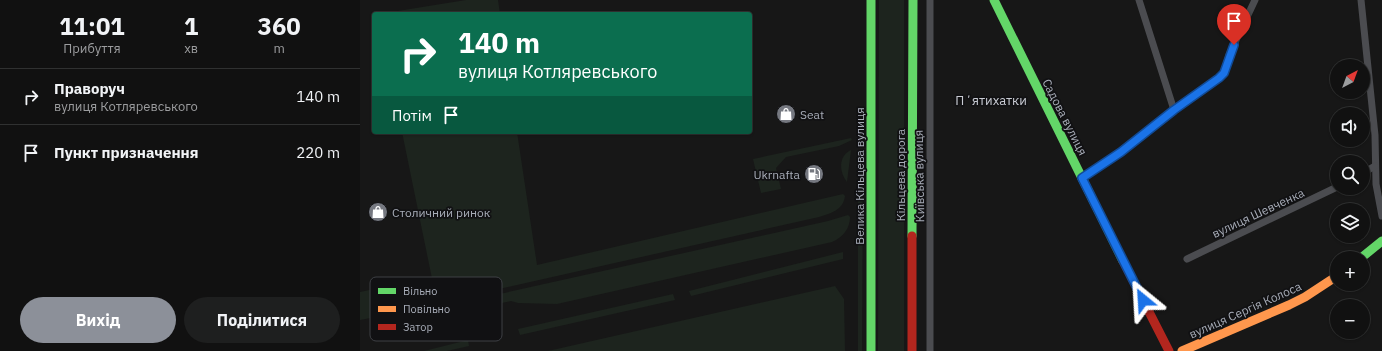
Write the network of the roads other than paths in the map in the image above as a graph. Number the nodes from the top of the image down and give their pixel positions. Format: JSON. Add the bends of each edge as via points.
{"nodes":[{"id":1,"x":871,"y":0,"type":"edge"},
{"id":2,"x":913,"y":0,"type":"edge"},
{"id":3,"x":930,"y":0,"type":"edge"},
{"id":4,"x":994,"y":0,"type":"edge"},
{"id":5,"x":1139,"y":0,"type":"edge"},
{"id":6,"x":1255,"y":0,"type":"edge"},
{"id":7,"x":1361,"y":0,"type":"edge"},
{"id":8,"x":1174,"y":110,"type":"junction"},
{"id":9,"x":1375,"y":166,"type":"junction"},
{"id":10,"x":1370,"y":169,"type":"edge"},
{"id":11,"x":1082,"y":178,"type":"junction"},
{"id":12,"x":1330,"y":190,"type":"edge"},
{"id":13,"x":1382,"y":216,"type":"edge"},
{"id":14,"x":1382,"y":241,"type":"edge"},
{"id":15,"x":1370,"y":251,"type":"edge"},
{"id":16,"x":1187,"y":259,"type":"dead end"},
{"id":17,"x":1330,"y":281,"type":"edge"},
{"id":18,"x":871,"y":351,"type":"edge"},
{"id":19,"x":912,"y":351,"type":"edge"},
{"id":20,"x":930,"y":351,"type":"edge"},
{"id":21,"x":1170,"y":351,"type":"edge"},
{"id":22,"x":1182,"y":351,"type":"edge"}],
"edges":[{"from":1,"to":18,"type":"main road","name":"Велика Кільцева вулиця"},
{"from":2,"to":19,"type":"main road","name":"Кільцева дорога"},
{"from":3,"to":20,"type":"street","name":"Київська вулиця"},
{"from":4,"to":11,"type":"main road","name":"Садова вулиця"},
{"from":5,"to":8,"type":"street"},
{"from":6,"to":8,"type":"street","via":[[1229,55],[1224,73]]},
{"from":7,"to":9,"type":"street","via":[[1375,134]]},
{"from":8,"to":11,"type":"street","via":[[1121,152]]},
{"from":9,"to":10,"type":"street"},
{"from":9,"to":13,"type":"street"},
{"from":11,"to":21,"type":"main road","name":"Садова вулиця"},
{"from":12,"to":16,"type":"street","name":"вулиця Шевченка"},
{"from":14,"to":15,"type":"main road"},
{"from":17,"to":22,"type":"main road","name":"вулиця Сергія Колоса","via":[[1306,297]]}]}
